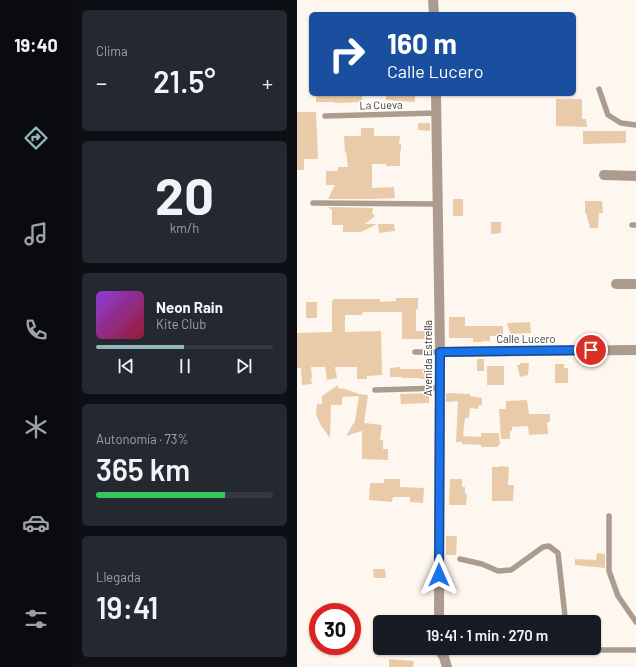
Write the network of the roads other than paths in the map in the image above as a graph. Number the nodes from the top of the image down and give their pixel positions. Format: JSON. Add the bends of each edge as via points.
{"nodes":[{"id":1,"x":433,"y":0,"type":"edge"},
{"id":2,"x":433,"y":12,"type":"edge"},
{"id":3,"x":599,"y":88,"type":"dead end"},
{"id":4,"x":436,"y":96,"type":"edge"},
{"id":5,"x":437,"y":113,"type":"junction"},
{"id":6,"x":325,"y":116,"type":"dead end"},
{"id":7,"x":636,"y":125,"type":"edge"},
{"id":8,"x":604,"y":175,"type":"dead end"},
{"id":9,"x":636,"y":176,"type":"edge"},
{"id":10,"x":313,"y":203,"type":"dead end"},
{"id":11,"x":438,"y":204,"type":"junction"},
{"id":12,"x":616,"y":284,"type":"dead end"},
{"id":13,"x":636,"y":284,"type":"edge"},
{"id":14,"x":636,"y":350,"type":"edge"},
{"id":15,"x":415,"y":352,"type":"dead end"},
{"id":16,"x":440,"y":352,"type":"junction"},
{"id":17,"x":440,"y":388,"type":"junction"},
{"id":18,"x":375,"y":390,"type":"dead end"},
{"id":19,"x":609,"y":516,"type":"dead end"},
{"id":20,"x":460,"y":559,"type":"dead end"},
{"id":21,"x":439,"y":615,"type":"edge"},
{"id":22,"x":565,"y":615,"type":"edge"},
{"id":23,"x":636,"y":622,"type":"edge"},
{"id":24,"x":601,"y":650,"type":"edge"},
{"id":25,"x":636,"y":650,"type":"edge"},
{"id":26,"x":443,"y":655,"type":"edge"},
{"id":27,"x":447,"y":667,"type":"edge"}],
"edges":[{"from":1,"to":2,"type":"street"},
{"from":3,"to":7,"type":"lane","via":[[608,115],[621,123]]},
{"from":4,"to":5,"type":"street","name":"Avenida Estrella"},
{"from":5,"to":6,"type":"lane","name":"La Cueva"},
{"from":5,"to":11,"type":"street","name":"Avenida Estrella"},
{"from":8,"to":9,"type":"street"},
{"from":10,"to":11,"type":"lane"},
{"from":11,"to":16,"type":"street","name":"Avenida Estrella"},
{"from":12,"to":13,"type":"street"},
{"from":14,"to":16,"type":"street","name":"Calle Lucero"},
{"from":15,"to":16,"type":"lane"},
{"from":16,"to":17,"type":"street","name":"Avenida Estrella"},
{"from":17,"to":18,"type":"lane"},
{"from":17,"to":21,"type":"street","name":"Avenida Estrella"},
{"from":19,"to":23,"type":"lane","via":[[609,570],[617,596]]},
{"from":20,"to":22,"type":"lane","via":[[498,571],[511,570],[543,547],[549,546],[558,553]]},
{"from":24,"to":25,"type":"lane"},
{"from":26,"to":27,"type":"street"}]}
